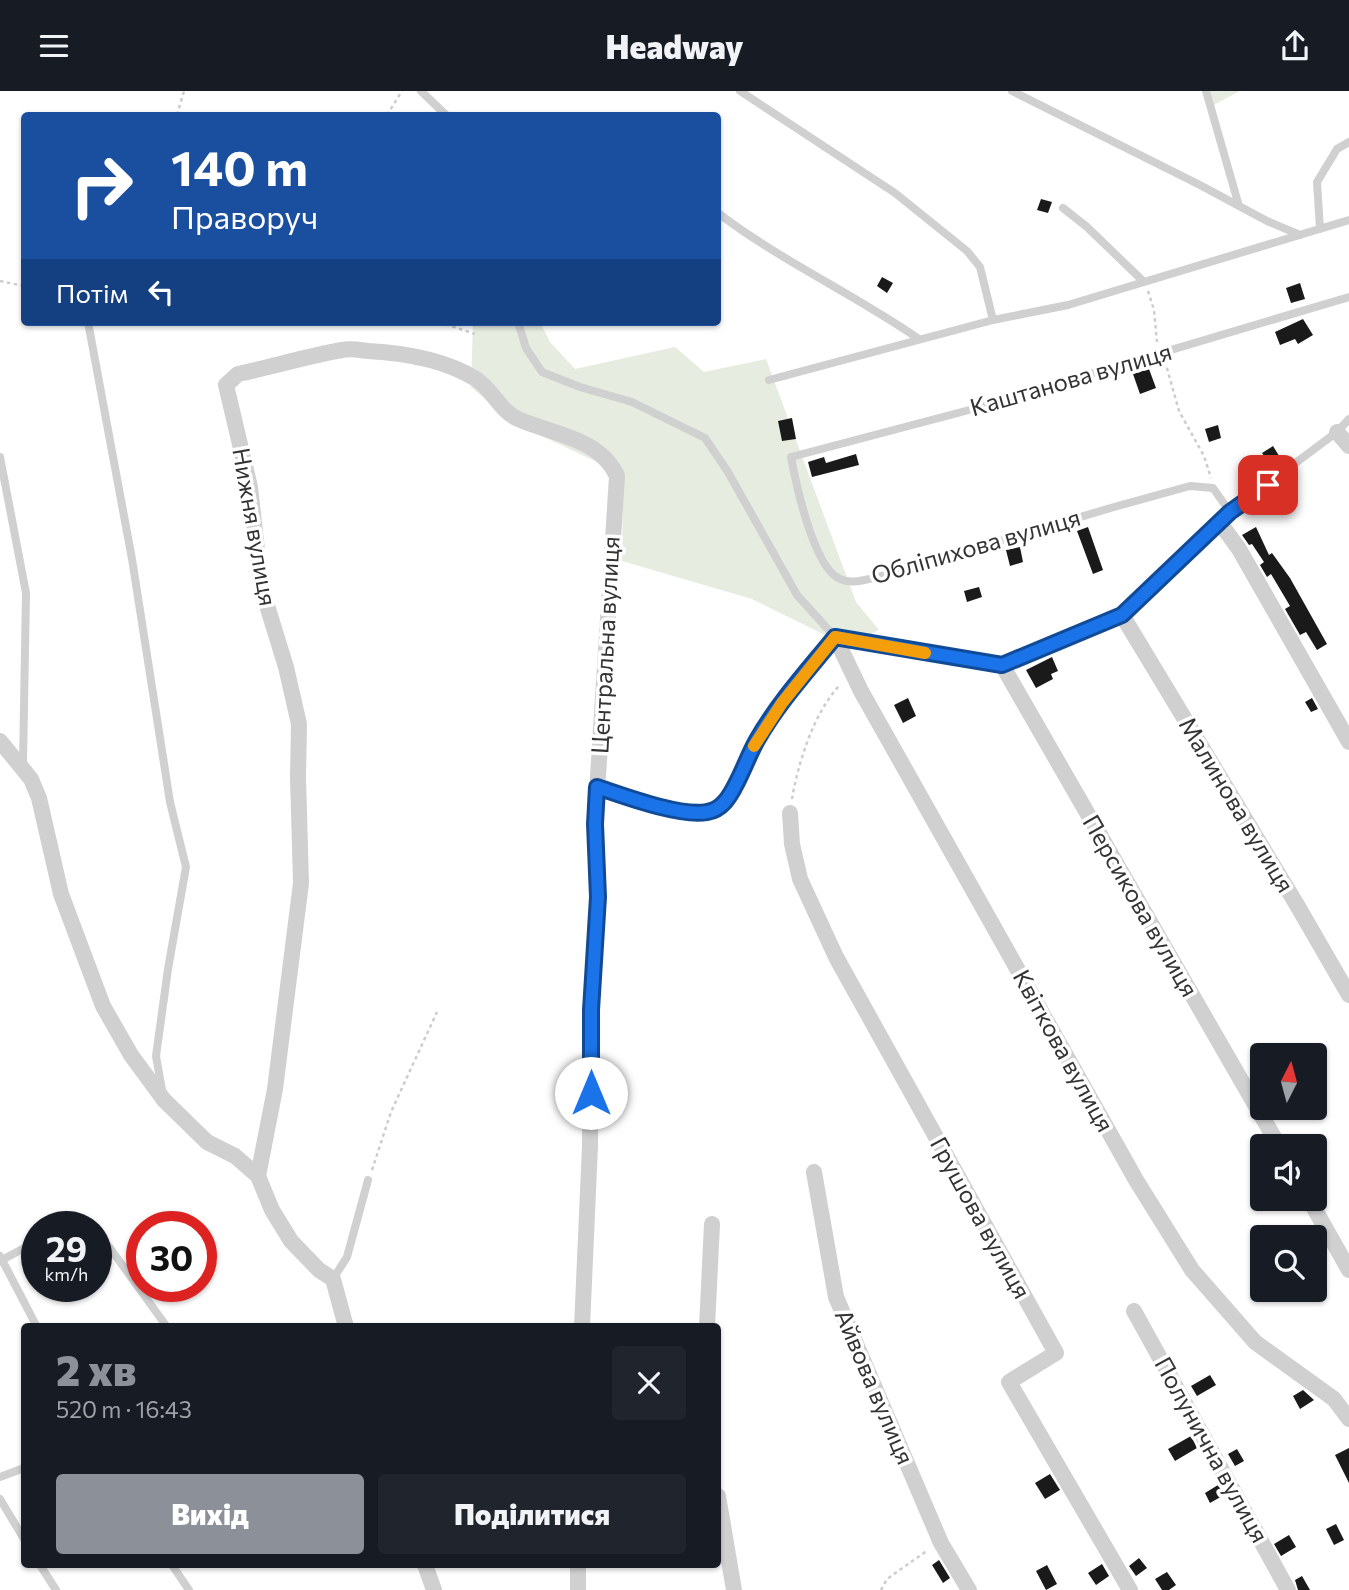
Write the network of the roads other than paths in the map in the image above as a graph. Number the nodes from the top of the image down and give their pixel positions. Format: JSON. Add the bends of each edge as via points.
{"nodes":[{"id":1,"x":421,"y":91,"type":"edge"},
{"id":2,"x":1012,"y":91,"type":"edge"},
{"id":3,"x":1206,"y":91,"type":"edge"},
{"id":4,"x":745,"y":92,"type":"edge"},
{"id":5,"x":443,"y":112,"type":"edge"},
{"id":6,"x":1349,"y":142,"type":"edge"},
{"id":7,"x":1239,"y":206,"type":"junction"},
{"id":8,"x":1063,"y":208,"type":"dead end"},
{"id":9,"x":721,"y":215,"type":"edge"},
{"id":10,"x":1349,"y":220,"type":"edge"},
{"id":11,"x":1320,"y":229,"type":"junction"},
{"id":12,"x":1300,"y":235,"type":"junction"},
{"id":13,"x":1144,"y":282,"type":"junction"},
{"id":14,"x":1349,"y":297,"type":"edge"},
{"id":15,"x":993,"y":320,"type":"junction"},
{"id":16,"x":89,"y":326,"type":"edge"},
{"id":17,"x":519,"y":326,"type":"edge"},
{"id":18,"x":919,"y":339,"type":"junction"},
{"id":19,"x":769,"y":380,"type":"dead end"},
{"id":20,"x":1349,"y":419,"type":"edge"},
{"id":21,"x":1337,"y":432,"type":"junction"},
{"id":22,"x":1349,"y":446,"type":"edge"},
{"id":23,"x":0,"y":457,"type":"edge"},
{"id":24,"x":791,"y":457,"type":"joint"},
{"id":25,"x":614,"y":510,"type":"joint"},
{"id":26,"x":1225,"y":517,"type":"junction"},
{"id":27,"x":1122,"y":615,"type":"junction"},
{"id":28,"x":835,"y":637,"type":"junction"},
{"id":29,"x":1002,"y":665,"type":"junction"},
{"id":30,"x":0,"y":740,"type":"edge"},
{"id":31,"x":1349,"y":741,"type":"edge"},
{"id":32,"x":22,"y":767,"type":"junction"},
{"id":33,"x":597,"y":787,"type":"junction"},
{"id":34,"x":790,"y":813,"type":"road end"},
{"id":35,"x":1349,"y":995,"type":"edge"},
{"id":36,"x":164,"y":1100,"type":"junction"},
{"id":37,"x":1272,"y":1134,"type":"edge"},
{"id":38,"x":814,"y":1172,"type":"dead end"},
{"id":39,"x":258,"y":1176,"type":"junction"},
{"id":40,"x":368,"y":1180,"type":"road end"},
{"id":41,"x":1316,"y":1211,"type":"edge"},
{"id":42,"x":712,"y":1224,"type":"dead end"},
{"id":43,"x":21,"y":1249,"type":"edge"},
{"id":44,"x":112,"y":1251,"type":"edge"},
{"id":45,"x":1,"y":1258,"type":"edge"},
{"id":46,"x":1349,"y":1270,"type":"edge"},
{"id":47,"x":333,"y":1279,"type":"junction"},
{"id":48,"x":1134,"y":1311,"type":"dead end"},
{"id":49,"x":35,"y":1323,"type":"edge"},
{"id":50,"x":164,"y":1323,"type":"edge"},
{"id":51,"x":345,"y":1323,"type":"edge"},
{"id":52,"x":582,"y":1323,"type":"edge"},
{"id":53,"x":707,"y":1323,"type":"edge"},
{"id":54,"x":1349,"y":1419,"type":"edge"},
{"id":55,"x":21,"y":1469,"type":"edge"},
{"id":56,"x":0,"y":1477,"type":"edge"},
{"id":57,"x":0,"y":1499,"type":"edge"},
{"id":58,"x":721,"y":1514,"type":"edge"},
{"id":59,"x":21,"y":1534,"type":"edge"},
{"id":60,"x":42,"y":1568,"type":"edge"},
{"id":61,"x":174,"y":1568,"type":"edge"},
{"id":62,"x":426,"y":1568,"type":"edge"},
{"id":63,"x":578,"y":1568,"type":"edge"},
{"id":64,"x":56,"y":1590,"type":"edge"},
{"id":65,"x":189,"y":1590,"type":"edge"},
{"id":66,"x":434,"y":1590,"type":"edge"},
{"id":67,"x":578,"y":1590,"type":"edge"},
{"id":68,"x":734,"y":1590,"type":"edge"},
{"id":69,"x":969,"y":1590,"type":"edge"},
{"id":70,"x":1130,"y":1590,"type":"edge"},
{"id":71,"x":1288,"y":1590,"type":"edge"}],
"edges":[{"from":1,"to":5,"type":"lane"},
{"from":2,"to":7,"type":"lane"},
{"from":3,"to":7,"type":"lane"},
{"from":4,"to":15,"type":"lane","via":[[895,193],[967,251],[980,267]]},
{"from":6,"to":11,"type":"lane","via":[[1337,149],[1317,182]]},
{"from":7,"to":12,"type":"lane"},
{"from":8,"to":13,"type":"lane"},
{"from":9,"to":18,"type":"lane","via":[[781,257]]},
{"from":10,"to":11,"type":"lane"},
{"from":11,"to":12,"type":"lane"},
{"from":12,"to":13,"type":"lane"},
{"from":13,"to":15,"type":"lane","via":[[1068,305]]},
{"from":14,"to":24,"type":"lane","name":"Каштанова вулиця","via":[[973,409]]},
{"from":15,"to":18,"type":"lane"},
{"from":16,"to":36,"type":"lane","via":[[170,802],[186,867],[156,1056]]},
{"from":17,"to":28,"type":"lane","via":[[526,348],[542,372],[632,402],[705,438],[797,595]]},
{"from":18,"to":19,"type":"lane"},
{"from":20,"to":21,"type":"lane"},
{"from":21,"to":22,"type":"street"},
{"from":21,"to":26,"type":"lane"},
{"from":23,"to":32,"type":"lane","via":[[26,593]]},
{"from":24,"to":26,"type":"lane","name":"Обліпихова вулиця","via":[[817,551],[837,577],[854,582],[1190,486],[1213,488]]},
{"from":25,"to":33,"type":"street","name":"Центральна вулиця"},
{"from":25,"to":39,"type":"street","name":"Нижня вулиця","via":[[617,476],[612,465],[574,439],[516,418],[477,380],[436,361],[344,349],[238,374],[226,385],[250,487],[261,586],[299,724],[301,883],[275,1089]]},
{"from":26,"to":27,"type":"lane"},
{"from":26,"to":31,"type":"street"},
{"from":27,"to":29,"type":"lane"},
{"from":27,"to":35,"type":"street","name":"Малинова вулиця"},
{"from":28,"to":29,"type":"lane"},
{"from":28,"to":33,"type":"lane","via":[[782,703],[720,807],[699,813]]},
{"from":28,"to":54,"type":"street","name":"Квіткова вулиця","via":[[1136,1180],[1192,1270],[1255,1342],[1334,1399]]},
{"from":29,"to":37,"type":"street","name":"Персикова вулиця"},
{"from":30,"to":32,"type":"street"},
{"from":32,"to":36,"type":"street","via":[[39,798],[61,894],[103,1006]]},
{"from":33,"to":52,"type":"street","name":"Центральна вулиця","via":[[598,897]]},
{"from":34,"to":70,"type":"street","name":"Грушова вулиця","via":[[800,879],[836,957],[1056,1353],[1009,1382]]},
{"from":36,"to":39,"type":"street","via":[[207,1142],[235,1156]]},
{"from":38,"to":69,"type":"street","name":"Айвова вулиця","via":[[836,1297],[941,1543]]},
{"from":39,"to":47,"type":"street","via":[[291,1241]]},
{"from":40,"to":47,"type":"lane","via":[[348,1257]]},
{"from":41,"to":46,"type":"street"},
{"from":42,"to":53,"type":"street"},
{"from":43,"to":45,"type":"lane"},
{"from":44,"to":50,"type":"lane"},
{"from":45,"to":49,"type":"lane"},
{"from":47,"to":51,"type":"street"},
{"from":48,"to":71,"type":"street","name":"Полунична вулиця"},
{"from":55,"to":56,"type":"lane"},
{"from":57,"to":59,"type":"lane"},
{"from":58,"to":68,"type":"street"},
{"from":60,"to":64,"type":"lane"},
{"from":61,"to":65,"type":"lane"},
{"from":62,"to":66,"type":"street"},
{"from":63,"to":67,"type":"street"}]}
